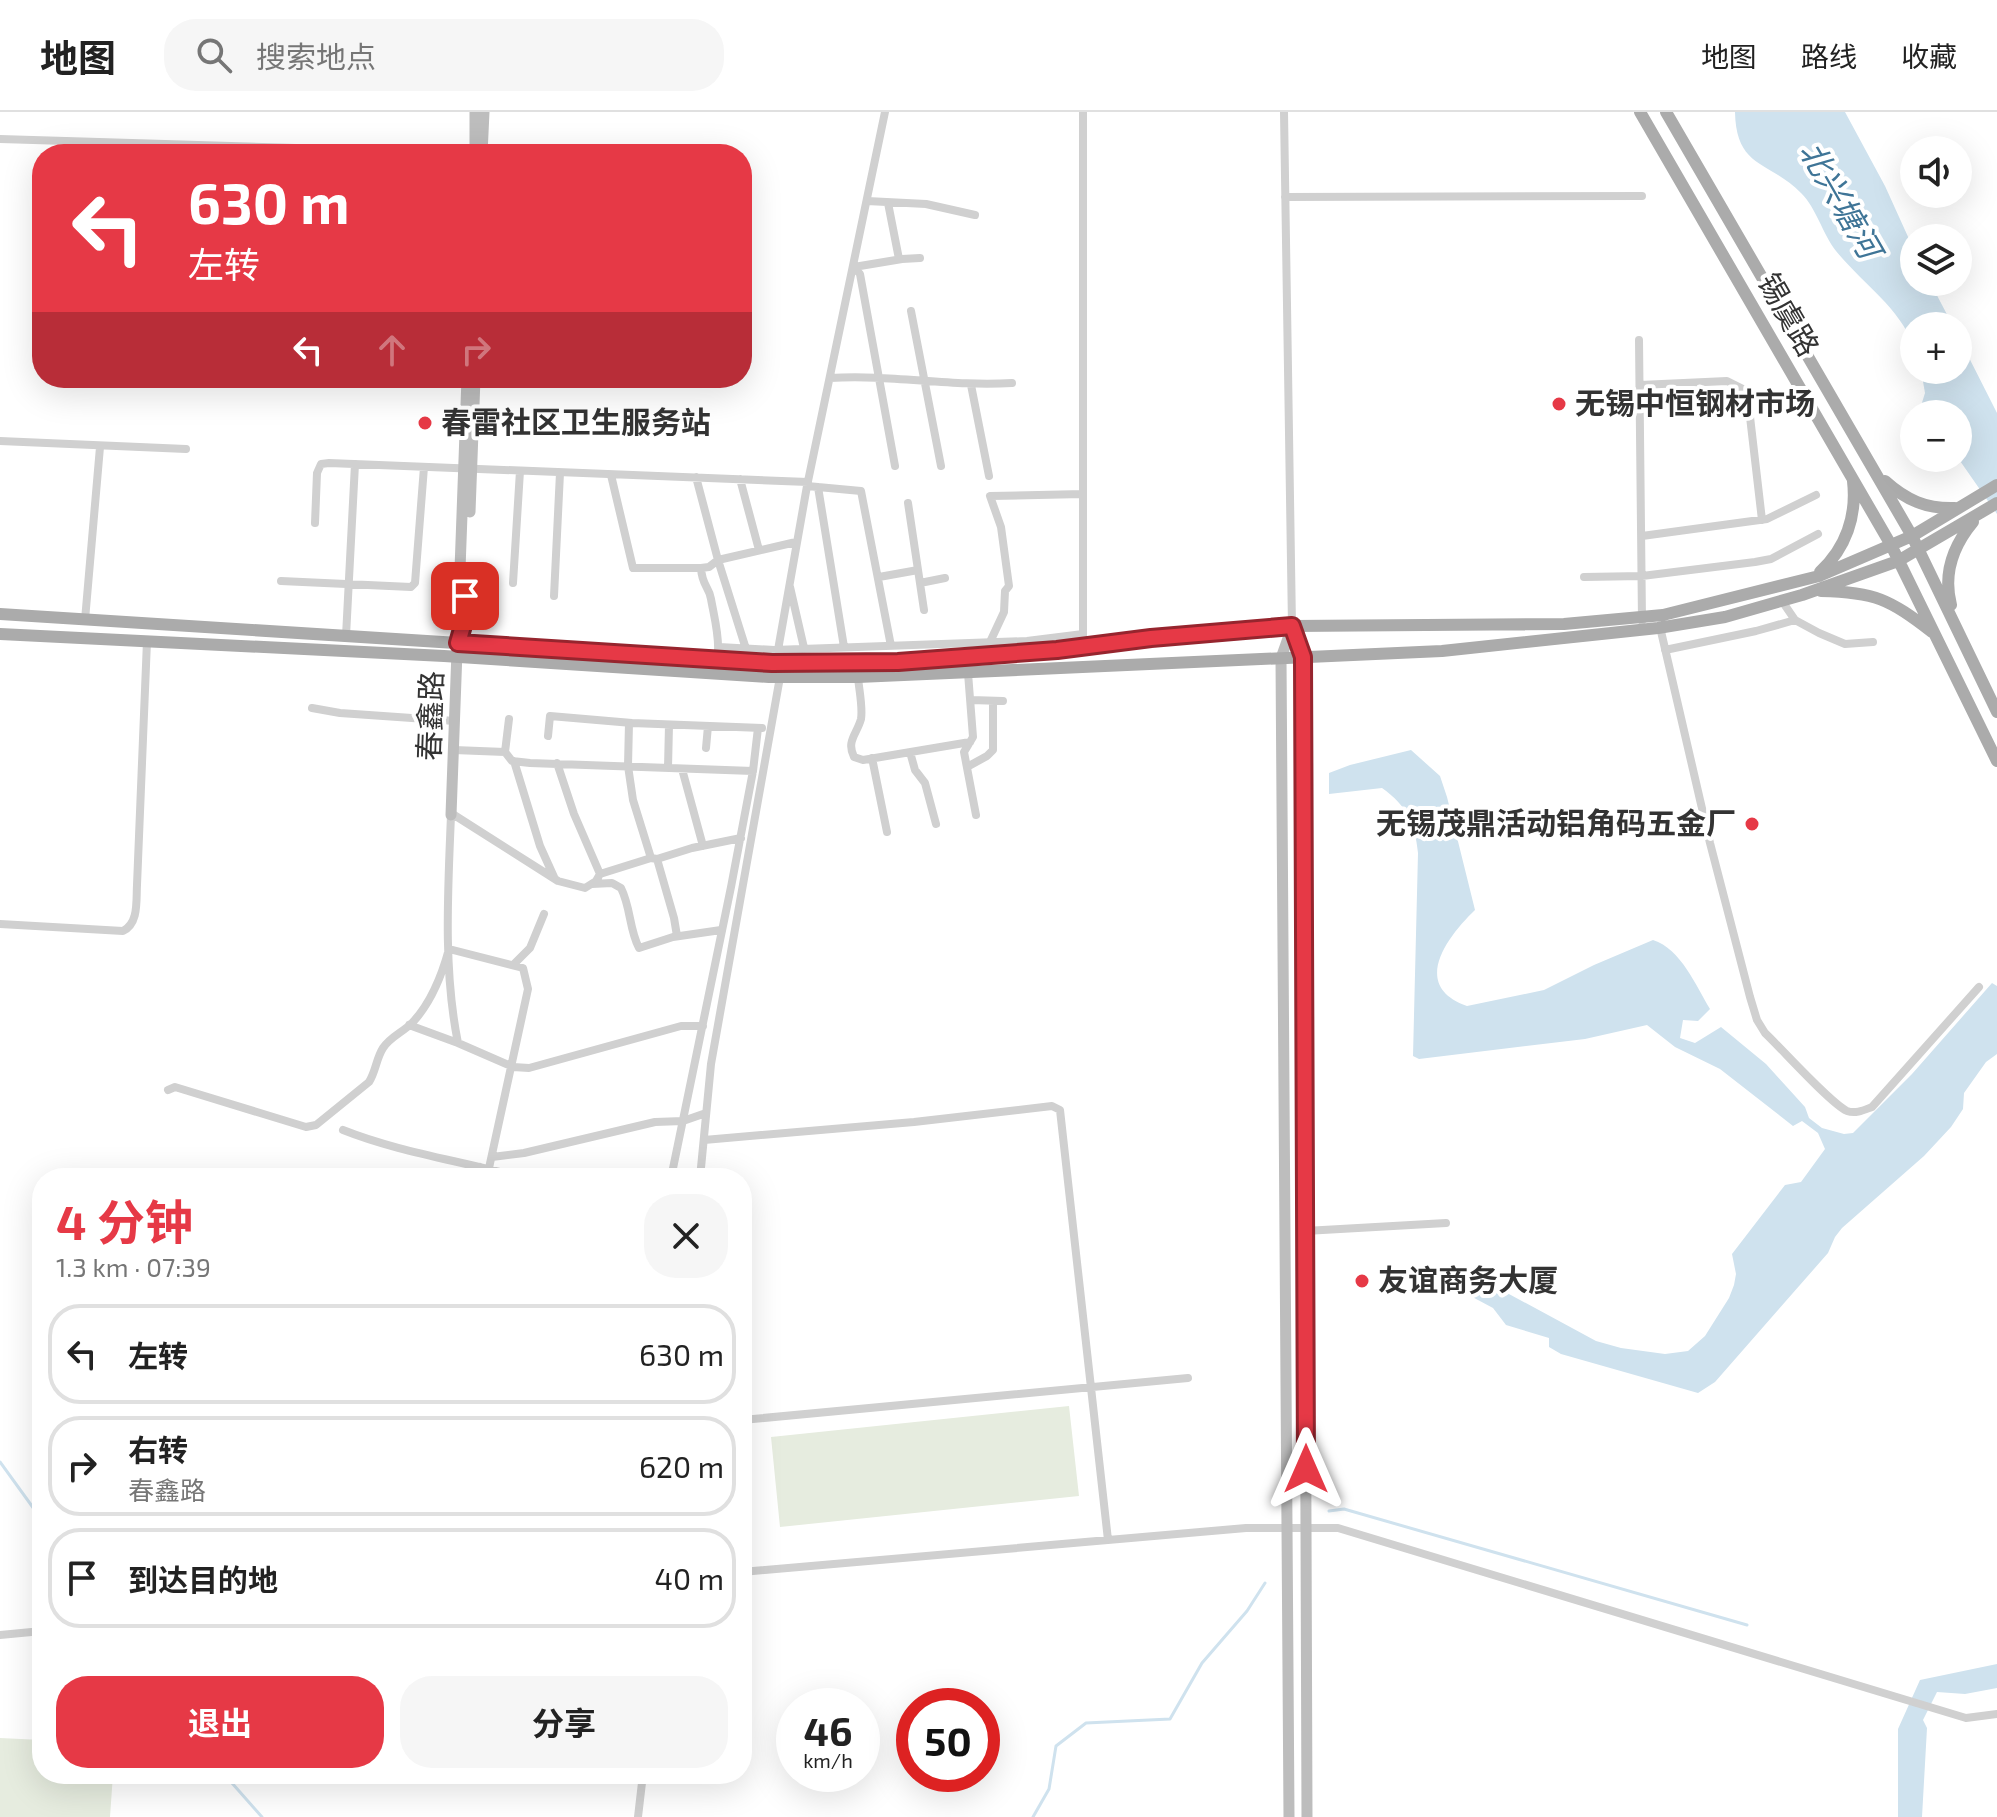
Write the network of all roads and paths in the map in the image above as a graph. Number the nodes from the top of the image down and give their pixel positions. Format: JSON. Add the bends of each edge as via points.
{"nodes":[{"id":1,"x":475,"y":112,"type":"edge"},
{"id":2,"x":484,"y":112,"type":"edge"},
{"id":3,"x":885,"y":112,"type":"edge"},
{"id":4,"x":1083,"y":112,"type":"edge"},
{"id":5,"x":1284,"y":112,"type":"edge"},
{"id":6,"x":1640,"y":112,"type":"edge"},
{"id":7,"x":1666,"y":112,"type":"edge"},
{"id":8,"x":0,"y":139,"type":"edge"},
{"id":9,"x":158,"y":144,"type":"edge"},
{"id":10,"x":475,"y":144,"type":"edge"},
{"id":11,"x":482,"y":144,"type":"edge"},
{"id":12,"x":1642,"y":196,"type":"dead end"},
{"id":13,"x":1285,"y":197,"type":"junction"},
{"id":14,"x":867,"y":201,"type":"junction"},
{"id":15,"x":888,"y":203,"type":"junction"},
{"id":16,"x":975,"y":215,"type":"dead end"},
{"id":17,"x":920,"y":258,"type":"dead end"},
{"id":18,"x":899,"y":259,"type":"junction"},
{"id":19,"x":854,"y":267,"type":"junction"},
{"id":20,"x":911,"y":311,"type":"dead end"},
{"id":21,"x":1639,"y":340,"type":"dead end"},
{"id":22,"x":830,"y":378,"type":"junction"},
{"id":23,"x":879,"y":379,"type":"junction"},
{"id":24,"x":926,"y":381,"type":"junction"},
{"id":25,"x":1012,"y":383,"type":"dead end"},
{"id":26,"x":971,"y":385,"type":"junction"},
{"id":27,"x":1640,"y":385,"type":"junction"},
{"id":28,"x":467,"y":388,"type":"edge"},
{"id":29,"x":474,"y":388,"type":"edge"},
{"id":30,"x":0,"y":441,"type":"edge"},
{"id":31,"x":100,"y":447,"type":"junction"},
{"id":32,"x":186,"y":449,"type":"dead end"},
{"id":33,"x":355,"y":464,"type":"junction"},
{"id":34,"x":895,"y":466,"type":"dead end"},
{"id":35,"x":941,"y":466,"type":"dead end"},
{"id":36,"x":424,"y":467,"type":"junction"},
{"id":37,"x":469,"y":469,"type":"junction"},
{"id":38,"x":520,"y":471,"type":"junction"},
{"id":39,"x":560,"y":473,"type":"junction"},
{"id":40,"x":1877,"y":474,"type":"junction"},
{"id":41,"x":611,"y":475,"type":"junction"},
{"id":42,"x":1852,"y":475,"type":"junction"},
{"id":43,"x":989,"y":476,"type":"dead end"},
{"id":44,"x":696,"y":477,"type":"junction"},
{"id":45,"x":740,"y":479,"type":"junction"},
{"id":46,"x":808,"y":484,"type":"junction"},
{"id":47,"x":1997,"y":485,"type":"edge"},
{"id":48,"x":818,"y":487,"type":"junction"},
{"id":49,"x":1083,"y":494,"type":"junction"},
{"id":50,"x":1816,"y":495,"type":"dead end"},
{"id":51,"x":908,"y":503,"type":"dead end"},
{"id":52,"x":1997,"y":503,"type":"edge"},
{"id":53,"x":1958,"y":508,"type":"junction"},
{"id":54,"x":1982,"y":513,"type":"junction"},
{"id":55,"x":1762,"y":520,"type":"junction"},
{"id":56,"x":315,"y":523,"type":"dead end"},
{"id":57,"x":1818,"y":534,"type":"dead end"},
{"id":58,"x":1642,"y":536,"type":"junction"},
{"id":59,"x":1912,"y":536,"type":"junction"},
{"id":60,"x":796,"y":542,"type":"junction"},
{"id":61,"x":1891,"y":545,"type":"junction"},
{"id":62,"x":759,"y":550,"type":"junction"},
{"id":63,"x":1919,"y":551,"type":"junction"},
{"id":64,"x":718,"y":560,"type":"junction"},
{"id":65,"x":1898,"y":561,"type":"junction"},
{"id":66,"x":701,"y":568,"type":"junction"},
{"id":67,"x":918,"y":570,"type":"junction"},
{"id":68,"x":1642,"y":576,"type":"junction"},
{"id":69,"x":879,"y":577,"type":"junction"},
{"id":70,"x":1584,"y":577,"type":"dead end"},
{"id":71,"x":945,"y":578,"type":"dead end"},
{"id":72,"x":281,"y":581,"type":"dead end"},
{"id":73,"x":789,"y":582,"type":"junction"},
{"id":74,"x":513,"y":583,"type":"dead end"},
{"id":75,"x":920,"y":583,"type":"junction"},
{"id":76,"x":349,"y":584,"type":"junction"},
{"id":77,"x":1813,"y":585,"type":"junction"},
{"id":78,"x":554,"y":596,"type":"dead end"},
{"id":79,"x":1782,"y":601,"type":"junction"},
{"id":80,"x":924,"y":610,"type":"dead end"},
{"id":81,"x":0,"y":614,"type":"edge"},
{"id":82,"x":85,"y":620,"type":"junction"},
{"id":83,"x":1795,"y":620,"type":"junction"},
{"id":84,"x":1643,"y":623,"type":"junction"},
{"id":85,"x":1292,"y":626,"type":"junction"},
{"id":86,"x":1660,"y":627,"type":"junction"},
{"id":87,"x":0,"y":634,"type":"edge"},
{"id":88,"x":1935,"y":635,"type":"junction"},
{"id":89,"x":346,"y":636,"type":"junction"},
{"id":90,"x":1083,"y":640,"type":"junction"},
{"id":91,"x":147,"y":641,"type":"junction"},
{"id":92,"x":990,"y":642,"type":"junction"},
{"id":93,"x":1873,"y":642,"type":"dead end"},
{"id":94,"x":974,"y":643,"type":"junction"},
{"id":95,"x":891,"y":646,"type":"junction"},
{"id":96,"x":844,"y":647,"type":"junction"},
{"id":97,"x":457,"y":648,"type":"junction"},
{"id":98,"x":804,"y":648,"type":"junction"},
{"id":99,"x":746,"y":649,"type":"junction"},
{"id":100,"x":778,"y":650,"type":"junction"},
{"id":101,"x":1665,"y":650,"type":"junction"},
{"id":102,"x":718,"y":653,"type":"junction"},
{"id":103,"x":971,"y":657,"type":"junction"},
{"id":104,"x":1303,"y":657,"type":"junction"},
{"id":105,"x":1281,"y":658,"type":"junction"},
{"id":106,"x":968,"y":673,"type":"junction"},
{"id":107,"x":780,"y":677,"type":"junction"},
{"id":108,"x":858,"y":677,"type":"junction"},
{"id":109,"x":1983,"y":682,"type":"junction"},
{"id":110,"x":971,"y":700,"type":"junction"},
{"id":111,"x":993,"y":701,"type":"junction"},
{"id":112,"x":1003,"y":701,"type":"dead end"},
{"id":113,"x":312,"y":708,"type":"dead end"},
{"id":114,"x":1997,"y":712,"type":"edge"},
{"id":115,"x":509,"y":719,"type":"dead end"},
{"id":116,"x":455,"y":721,"type":"junction"},
{"id":117,"x":629,"y":723,"type":"junction"},
{"id":118,"x":669,"y":725,"type":"junction"},
{"id":119,"x":708,"y":726,"type":"junction"},
{"id":120,"x":758,"y":728,"type":"junction"},
{"id":121,"x":771,"y":729,"type":"junction"},
{"id":122,"x":548,"y":736,"type":"dead end"},
{"id":123,"x":970,"y":742,"type":"junction"},
{"id":124,"x":706,"y":748,"type":"dead end"},
{"id":125,"x":454,"y":750,"type":"junction"},
{"id":126,"x":505,"y":752,"type":"junction"},
{"id":127,"x":910,"y":752,"type":"junction"},
{"id":128,"x":872,"y":758,"type":"junction"},
{"id":129,"x":514,"y":761,"type":"junction"},
{"id":130,"x":1997,"y":761,"type":"edge"},
{"id":131,"x":557,"y":763,"type":"junction"},
{"id":132,"x":628,"y":766,"type":"junction"},
{"id":133,"x":967,"y":767,"type":"junction"},
{"id":134,"x":668,"y":768,"type":"junction"},
{"id":135,"x":682,"y":769,"type":"junction"},
{"id":136,"x":753,"y":771,"type":"junction"},
{"id":137,"x":451,"y":814,"type":"junction"},
{"id":138,"x":976,"y":815,"type":"dead end"},
{"id":139,"x":936,"y":824,"type":"dead end"},
{"id":140,"x":887,"y":832,"type":"dead end"},
{"id":141,"x":741,"y":838,"type":"junction"},
{"id":142,"x":703,"y":846,"type":"junction"},
{"id":143,"x":654,"y":858,"type":"junction"},
{"id":144,"x":600,"y":874,"type":"junction"},
{"id":145,"x":555,"y":878,"type":"junction"},
{"id":146,"x":591,"y":884,"type":"junction"},
{"id":147,"x":544,"y":914,"type":"dead end"},
{"id":148,"x":0,"y":924,"type":"edge"},
{"id":149,"x":721,"y":930,"type":"junction"},
{"id":150,"x":677,"y":936,"type":"junction"},
{"id":151,"x":449,"y":949,"type":"junction"},
{"id":152,"x":514,"y":964,"type":"junction"},
{"id":153,"x":1979,"y":987,"type":"dead end"},
{"id":154,"x":409,"y":1025,"type":"junction"},
{"id":155,"x":703,"y":1026,"type":"junction"},
{"id":156,"x":458,"y":1043,"type":"junction"},
{"id":157,"x":513,"y":1067,"type":"junction"},
{"id":158,"x":168,"y":1090,"type":"dead end"},
{"id":159,"x":706,"y":1113,"type":"junction"},
{"id":160,"x":683,"y":1121,"type":"junction"},
{"id":161,"x":343,"y":1130,"type":"dead end"},
{"id":162,"x":704,"y":1140,"type":"junction"},
{"id":163,"x":492,"y":1157,"type":"junction"},
{"id":164,"x":485,"y":1167,"type":"junction"},
{"id":165,"x":488,"y":1168,"type":"edge"},
{"id":166,"x":673,"y":1168,"type":"edge"},
{"id":167,"x":701,"y":1168,"type":"edge"},
{"id":168,"x":1446,"y":1223,"type":"dead end"},
{"id":169,"x":1305,"y":1231,"type":"junction"},
{"id":170,"x":1188,"y":1378,"type":"dead end"},
{"id":171,"x":1091,"y":1388,"type":"junction"},
{"id":172,"x":752,"y":1419,"type":"edge"},
{"id":173,"x":1288,"y":1528,"type":"junction"},
{"id":174,"x":1306,"y":1528,"type":"junction"},
{"id":175,"x":1108,"y":1540,"type":"junction"},
{"id":176,"x":752,"y":1571,"type":"edge"},
{"id":177,"x":32,"y":1632,"type":"edge"},
{"id":178,"x":0,"y":1635,"type":"edge"},
{"id":179,"x":1997,"y":1714,"type":"edge"},
{"id":180,"x":642,"y":1784,"type":"edge"},
{"id":181,"x":638,"y":1817,"type":"edge"},
{"id":182,"x":1289,"y":1817,"type":"edge"},
{"id":183,"x":1307,"y":1817,"type":"edge"}],
"edges":[{"from":1,"to":10,"type":"main road"},
{"from":2,"to":11,"type":"main road"},
{"from":3,"to":14,"type":"street"},
{"from":4,"to":49,"type":"street"},
{"from":5,"to":13,"type":"street"},
{"from":6,"to":42,"type":"main road","name":"锡虞路"},
{"from":7,"to":40,"type":"main road","name":"锡虞路"},
{"from":8,"to":9,"type":"street"},
{"from":12,"to":13,"type":"street"},
{"from":13,"to":85,"type":"street"},
{"from":14,"to":15,"type":"street"},
{"from":14,"to":19,"type":"street"},
{"from":15,"to":16,"type":"street","via":[[926,204]]},
{"from":15,"to":18,"type":"street"},
{"from":17,"to":18,"type":"street"},
{"from":18,"to":19,"type":"street"},
{"from":19,"to":22,"type":"street"},
{"from":19,"to":23,"type":"street","via":[[860,274]]},
{"from":20,"to":24,"type":"street"},
{"from":21,"to":27,"type":"street"},
{"from":22,"to":23,"type":"street"},
{"from":22,"to":46,"type":"street"},
{"from":23,"to":24,"type":"street"},
{"from":23,"to":34,"type":"street"},
{"from":24,"to":26,"type":"street"},
{"from":24,"to":35,"type":"street"},
{"from":25,"to":26,"type":"street"},
{"from":26,"to":43,"type":"street"},
{"from":27,"to":55,"type":"street","via":[[1727,381],[1747,391]]},
{"from":27,"to":58,"type":"street"},
{"from":28,"to":37,"type":"main road","name":"春鑫路"},
{"from":29,"to":37,"type":"main road","name":"春鑫路"},
{"from":30,"to":31,"type":"street"},
{"from":31,"to":32,"type":"street"},
{"from":31,"to":82,"type":"street"},
{"from":33,"to":36,"type":"street"},
{"from":33,"to":56,"type":"street","via":[[321,464]]},
{"from":33,"to":76,"type":"street"},
{"from":36,"to":37,"type":"street"},
{"from":36,"to":76,"type":"street","via":[[415,583]]},
{"from":37,"to":38,"type":"street"},
{"from":37,"to":97,"type":"main road","name":"春鑫路","via":[[464,622]]},
{"from":38,"to":39,"type":"street"},
{"from":38,"to":74,"type":"street"},
{"from":39,"to":41,"type":"street"},
{"from":39,"to":78,"type":"street"},
{"from":40,"to":53,"type":"main road","via":[[1915,503]]},
{"from":40,"to":59,"type":"main road","name":"锡虞路"},
{"from":41,"to":44,"type":"street"},
{"from":41,"to":66,"type":"street","via":[[633,568]]},
{"from":42,"to":61,"type":"main road","name":"锡虞路"},
{"from":42,"to":77,"type":"main road","via":[[1854,505],[1848,534]]},
{"from":44,"to":45,"type":"street"},
{"from":44,"to":64,"type":"street"},
{"from":45,"to":46,"type":"street"},
{"from":45,"to":62,"type":"street"},
{"from":46,"to":48,"type":"street"},
{"from":46,"to":60,"type":"street"},
{"from":47,"to":53,"type":"main road"},
{"from":48,"to":69,"type":"street","via":[[861,491]]},
{"from":48,"to":96,"type":"street"},
{"from":49,"to":90,"type":"street"},
{"from":49,"to":92,"type":"street","via":[[990,496],[1001,527],[1009,586]]},
{"from":50,"to":55,"type":"street"},
{"from":51,"to":67,"type":"street"},
{"from":52,"to":54,"type":"main road"},
{"from":53,"to":59,"type":"main road"},
{"from":54,"to":63,"type":"main road"},
{"from":54,"to":109,"type":"main road","via":[[1957,545],[1947,584],[1960,632]]},
{"from":55,"to":58,"type":"street"},
{"from":57,"to":68,"type":"street","via":[[1771,559]]},
{"from":58,"to":68,"type":"street"},
{"from":59,"to":61,"type":"main road"},
{"from":59,"to":63,"type":"main road","name":"锡虞路"},
{"from":60,"to":62,"type":"street"},
{"from":60,"to":73,"type":"street"},
{"from":61,"to":65,"type":"main road","name":"锡虞路"},
{"from":61,"to":77,"type":"main road"},
{"from":62,"to":64,"type":"street"},
{"from":63,"to":65,"type":"main road"},
{"from":63,"to":109,"type":"main road","name":"锡虞路"},
{"from":64,"to":66,"type":"street"},
{"from":64,"to":99,"type":"street"},
{"from":65,"to":77,"type":"main road"},
{"from":65,"to":88,"type":"main road","name":"锡虞路"},
{"from":66,"to":102,"type":"street","via":[[711,597]]},
{"from":67,"to":69,"type":"street"},
{"from":67,"to":75,"type":"street"},
{"from":68,"to":70,"type":"street"},
{"from":68,"to":84,"type":"street"},
{"from":69,"to":95,"type":"street"},
{"from":71,"to":75,"type":"street"},
{"from":72,"to":76,"type":"street"},
{"from":73,"to":98,"type":"street"},
{"from":73,"to":100,"type":"street"},
{"from":75,"to":80,"type":"street"},
{"from":76,"to":89,"type":"street"},
{"from":77,"to":79,"type":"main road"},
{"from":77,"to":84,"type":"main road"},
{"from":77,"to":88,"type":"main road","via":[[1874,596],[1901,608]]},
{"from":79,"to":83,"type":"street"},
{"from":79,"to":86,"type":"main road"},
{"from":81,"to":82,"type":"main road"},
{"from":82,"to":89,"type":"main road"},
{"from":83,"to":93,"type":"street","via":[[1845,644]]},
{"from":83,"to":101,"type":"street"},
{"from":84,"to":85,"type":"main road"},
{"from":84,"to":86,"type":"main road"},
{"from":84,"to":104,"type":"main road","via":[[1442,651]]},
{"from":85,"to":90,"type":"main road"},
{"from":85,"to":104,"type":"main road"},
{"from":85,"to":105,"type":"main road"},
{"from":86,"to":101,"type":"street"},
{"from":87,"to":91,"type":"main road"},
{"from":88,"to":130,"type":"main road","name":"锡虞路"},
{"from":89,"to":97,"type":"main road"},
{"from":90,"to":92,"type":"street"},
{"from":90,"to":103,"type":"main road"},
{"from":91,"to":97,"type":"main road"},
{"from":91,"to":148,"type":"street","via":[[137,885],[130,927],[123,931]]},
{"from":92,"to":94,"type":"street"},
{"from":94,"to":95,"type":"street"},
{"from":94,"to":103,"type":"street"},
{"from":95,"to":96,"type":"street"},
{"from":96,"to":98,"type":"street"},
{"from":97,"to":102,"type":"main road"},
{"from":97,"to":107,"type":"main road"},
{"from":97,"to":116,"type":"main road","name":"春鑫路"},
{"from":98,"to":100,"type":"street"},
{"from":99,"to":100,"type":"street"},
{"from":99,"to":102,"type":"street"},
{"from":101,"to":153,"type":"street","via":[[1732,929],[1765,1033],[1832,1099],[1847,1111],[1860,1112],[1872,1107]]},
{"from":102,"to":103,"type":"main road","via":[[772,663]]},
{"from":103,"to":106,"type":"street"},
{"from":104,"to":105,"type":"main road"},
{"from":104,"to":169,"type":"main road"},
{"from":105,"to":106,"type":"main road"},
{"from":105,"to":173,"type":"main road"},
{"from":106,"to":108,"type":"main road"},
{"from":106,"to":110,"type":"street"},
{"from":107,"to":108,"type":"main road"},
{"from":107,"to":121,"type":"street"},
{"from":108,"to":128,"type":"street","via":[[861,714],[851,753],[857,759]]},
{"from":109,"to":114,"type":"main road","name":"锡虞路"},
{"from":110,"to":111,"type":"street"},
{"from":110,"to":123,"type":"street"},
{"from":111,"to":112,"type":"street"},
{"from":111,"to":133,"type":"street","via":[[993,750]]},
{"from":113,"to":116,"type":"street"},
{"from":115,"to":126,"type":"street"},
{"from":116,"to":125,"type":"main road","name":"春鑫路"},
{"from":117,"to":118,"type":"street"},
{"from":117,"to":122,"type":"street","via":[[550,716]]},
{"from":117,"to":132,"type":"street"},
{"from":118,"to":119,"type":"street"},
{"from":118,"to":134,"type":"street"},
{"from":119,"to":120,"type":"street"},
{"from":119,"to":124,"type":"street"},
{"from":120,"to":121,"type":"street"},
{"from":120,"to":136,"type":"street"},
{"from":121,"to":159,"type":"street"},
{"from":123,"to":127,"type":"street"},
{"from":123,"to":133,"type":"street","via":[[964,752]]},
{"from":125,"to":126,"type":"street"},
{"from":125,"to":137,"type":"main road","name":"春鑫路"},
{"from":126,"to":129,"type":"street"},
{"from":127,"to":128,"type":"street"},
{"from":127,"to":139,"type":"street"},
{"from":128,"to":140,"type":"street"},
{"from":129,"to":131,"type":"street"},
{"from":129,"to":145,"type":"street"},
{"from":131,"to":132,"type":"street"},
{"from":131,"to":144,"type":"street"},
{"from":132,"to":134,"type":"street"},
{"from":132,"to":143,"type":"street","via":[[633,800]]},
{"from":133,"to":138,"type":"street"},
{"from":134,"to":135,"type":"street"},
{"from":135,"to":136,"type":"street"},
{"from":135,"to":142,"type":"street"},
{"from":136,"to":141,"type":"street"},
{"from":137,"to":145,"type":"street"},
{"from":137,"to":151,"type":"street"},
{"from":141,"to":142,"type":"street"},
{"from":141,"to":149,"type":"street"},
{"from":142,"to":143,"type":"street"},
{"from":143,"to":144,"type":"street"},
{"from":143,"to":150,"type":"street"},
{"from":144,"to":146,"type":"street"},
{"from":145,"to":146,"type":"street","via":[[585,888]]},
{"from":146,"to":150,"type":"street","via":[[621,888],[639,948]]},
{"from":147,"to":152,"type":"street","via":[[530,948]]},
{"from":149,"to":150,"type":"street"},
{"from":149,"to":155,"type":"street"},
{"from":151,"to":152,"type":"street"},
{"from":151,"to":154,"type":"street","via":[[427,1003]]},
{"from":151,"to":156,"type":"street"},
{"from":152,"to":157,"type":"street","via":[[523,968],[528,989]]},
{"from":154,"to":156,"type":"street"},
{"from":154,"to":158,"type":"street","via":[[382,1049],[369,1082],[313,1126],[175,1087]]},
{"from":155,"to":157,"type":"street","via":[[681,1026],[529,1068]]},
{"from":155,"to":160,"type":"street"},
{"from":156,"to":157,"type":"street"},
{"from":157,"to":163,"type":"street"},
{"from":159,"to":160,"type":"street"},
{"from":159,"to":162,"type":"street"},
{"from":160,"to":163,"type":"street","via":[[655,1122]]},
{"from":160,"to":166,"type":"street"},
{"from":161,"to":164,"type":"street"},
{"from":162,"to":167,"type":"street"},
{"from":162,"to":171,"type":"street","via":[[1052,1106],[1060,1110]]},
{"from":163,"to":164,"type":"street"},
{"from":164,"to":165,"type":"street"},
{"from":168,"to":169,"type":"street"},
{"from":169,"to":174,"type":"main road"},
{"from":170,"to":171,"type":"street"},
{"from":171,"to":172,"type":"street"},
{"from":171,"to":175,"type":"street"},
{"from":173,"to":174,"type":"street"},
{"from":173,"to":175,"type":"street"},
{"from":173,"to":182,"type":"main road"},
{"from":174,"to":179,"type":"street","via":[[1338,1528],[1966,1718]]},
{"from":174,"to":183,"type":"main road"},
{"from":175,"to":176,"type":"street"},
{"from":177,"to":178,"type":"street"},
{"from":180,"to":181,"type":"street"}]}
